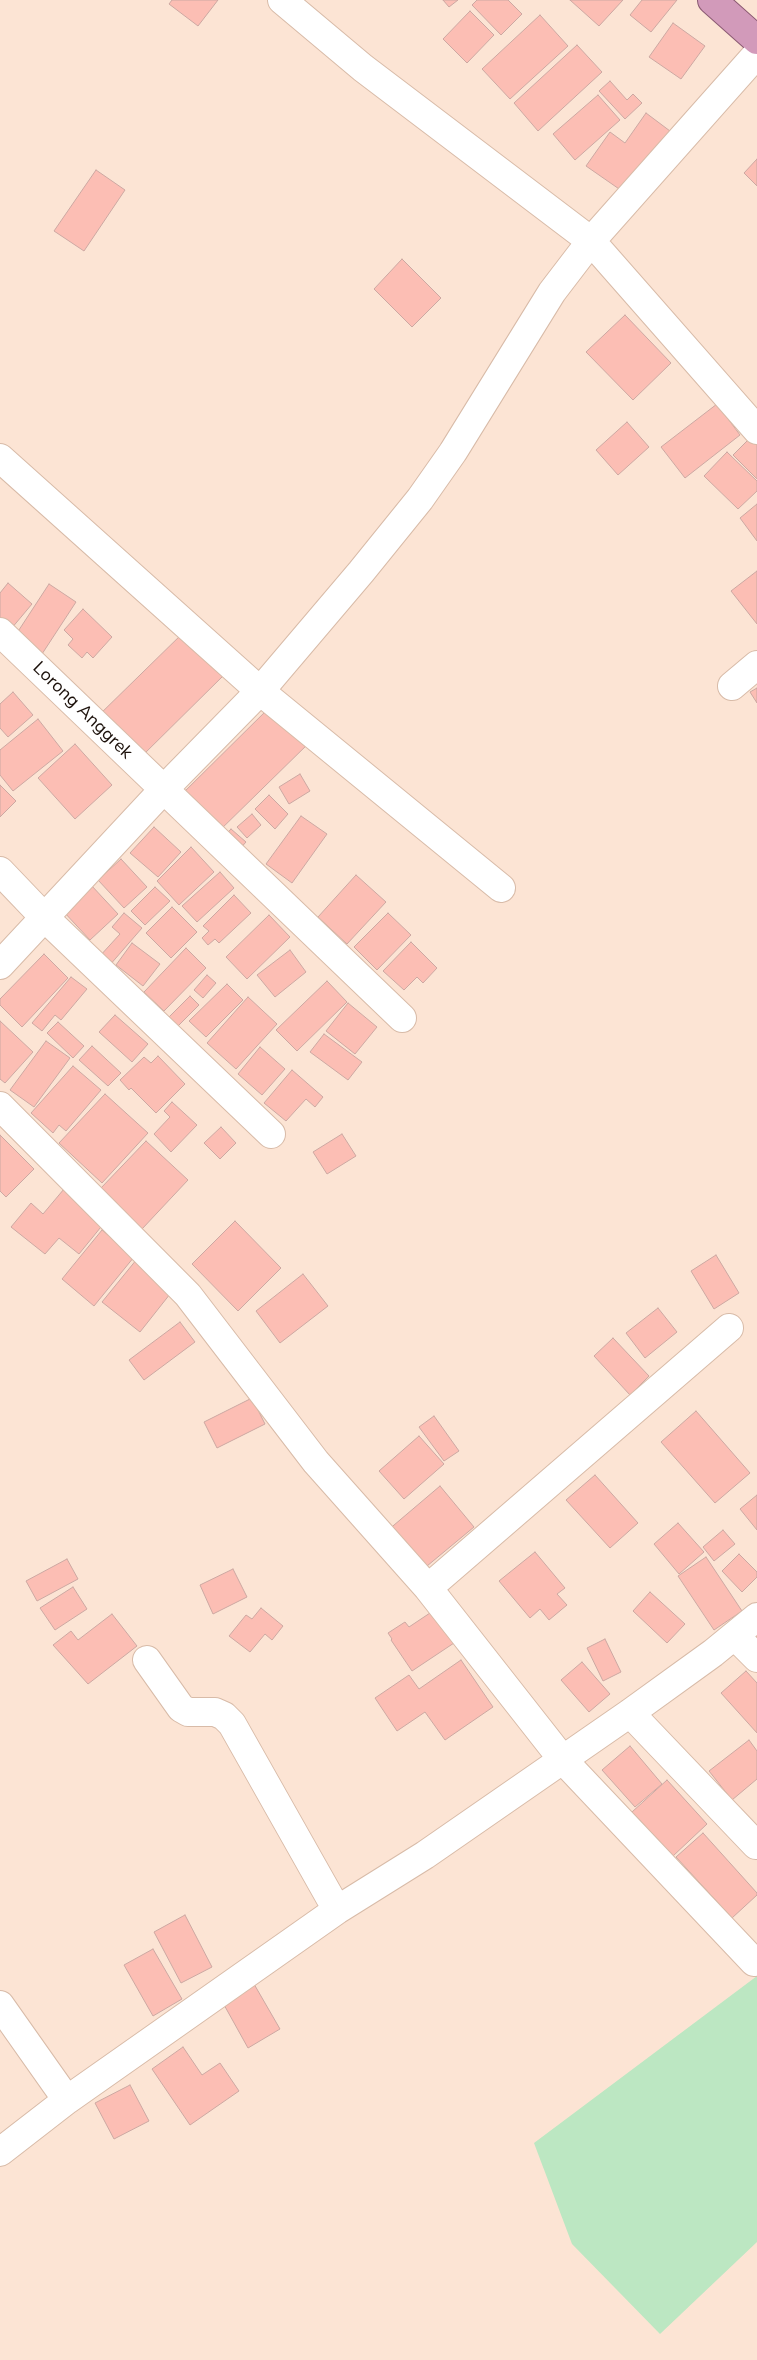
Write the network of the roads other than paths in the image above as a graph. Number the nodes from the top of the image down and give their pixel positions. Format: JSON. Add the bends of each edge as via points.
{"nodes":[{"id":1,"x":282,"y":0,"type":"edge"},
{"id":2,"x":712,"y":0,"type":"edge"},
{"id":3,"x":757,"y":40,"type":"edge"},
{"id":4,"x":757,"y":54,"type":"edge"},
{"id":5,"x":590,"y":241,"type":"junction"},
{"id":6,"x":757,"y":430,"type":"edge"},
{"id":7,"x":0,"y":458,"type":"edge"},
{"id":8,"x":0,"y":632,"type":"edge"},
{"id":9,"x":757,"y":664,"type":"edge"},
{"id":10,"x":732,"y":686,"type":"dead end"},
{"id":11,"x":260,"y":691,"type":"junction"},
{"id":12,"x":164,"y":789,"type":"junction"},
{"id":13,"x":0,"y":871,"type":"edge"},
{"id":14,"x":501,"y":888,"type":"dead end"},
{"id":15,"x":44,"y":917,"type":"junction"},
{"id":16,"x":0,"y":965,"type":"edge"},
{"id":17,"x":402,"y":1018,"type":"dead end"},
{"id":18,"x":0,"y":1106,"type":"edge"},
{"id":19,"x":271,"y":1134,"type":"dead end"},
{"id":20,"x":730,"y":1328,"type":"dead end"},
{"id":21,"x":428,"y":1588,"type":"junction"},
{"id":22,"x":757,"y":1617,"type":"edge"},
{"id":23,"x":735,"y":1636,"type":"junction"},
{"id":24,"x":757,"y":1658,"type":"edge"},
{"id":25,"x":146,"y":1660,"type":"dead end"},
{"id":26,"x":630,"y":1713,"type":"junction"},
{"id":27,"x":563,"y":1760,"type":"junction"},
{"id":28,"x":756,"y":1845,"type":"edge"},
{"id":29,"x":337,"y":1910,"type":"junction"},
{"id":30,"x":754,"y":1962,"type":"dead end"},
{"id":31,"x":0,"y":2005,"type":"edge"},
{"id":32,"x":67,"y":2100,"type":"junction"},
{"id":33,"x":0,"y":2152,"type":"edge"}],
"edges":[{"from":1,"to":5,"type":"street","via":[[363,68]]},
{"from":2,"to":3,"type":"highway"},
{"from":4,"to":5,"type":"street"},
{"from":5,"to":6,"type":"street"},
{"from":5,"to":11,"type":"street","via":[[552,292],[453,452],[420,499]]},
{"from":7,"to":11,"type":"street"},
{"from":8,"to":12,"type":"street","name":"Lorong Anggrek"},
{"from":9,"to":10,"type":"street"},
{"from":11,"to":12,"type":"street"},
{"from":11,"to":14,"type":"street"},
{"from":12,"to":15,"type":"street"},
{"from":12,"to":17,"type":"street","name":"Lorong Anggrek"},
{"from":13,"to":15,"type":"street"},
{"from":15,"to":16,"type":"street"},
{"from":15,"to":19,"type":"street"},
{"from":18,"to":21,"type":"street","via":[[188,1295],[316,1462]]},
{"from":20,"to":21,"type":"street"},
{"from":21,"to":27,"type":"street"},
{"from":22,"to":23,"type":"street"},
{"from":23,"to":24,"type":"street"},
{"from":23,"to":26,"type":"street"},
{"from":25,"to":29,"type":"street","via":[[181,1708],[188,1712],[215,1712],[232,1724]]},
{"from":26,"to":27,"type":"street"},
{"from":26,"to":28,"type":"street"},
{"from":27,"to":29,"type":"street"},
{"from":27,"to":30,"type":"street"},
{"from":29,"to":32,"type":"street"},
{"from":31,"to":32,"type":"street"},
{"from":32,"to":33,"type":"street"}]}
